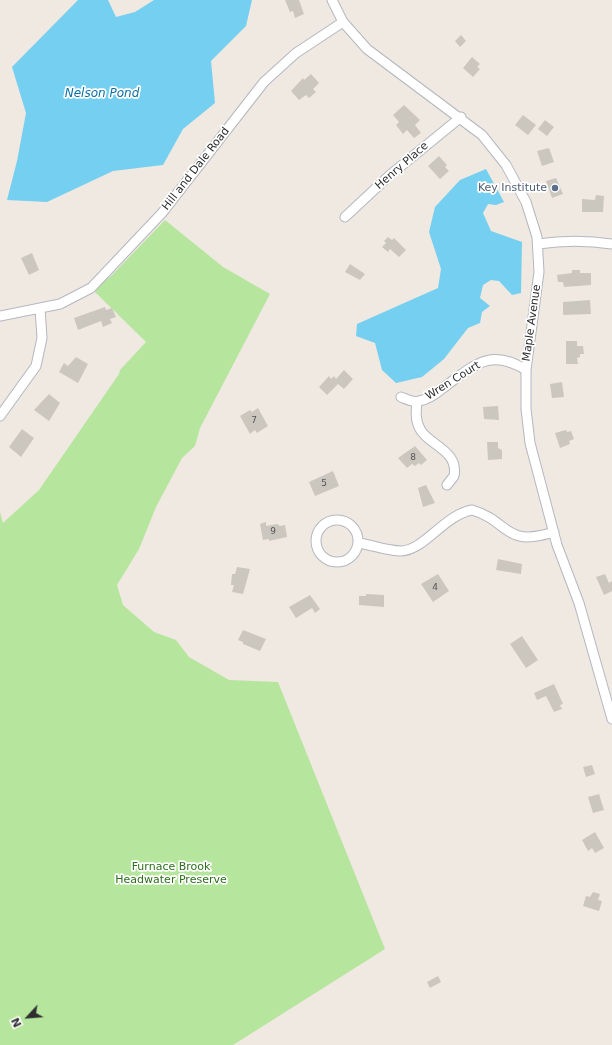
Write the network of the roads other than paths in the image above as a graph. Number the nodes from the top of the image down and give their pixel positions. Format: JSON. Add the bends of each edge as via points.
{"nodes":[{"id":1,"x":332,"y":0,"type":"edge"},
{"id":2,"x":343,"y":22,"type":"junction"},
{"id":3,"x":461,"y":117,"type":"junction"},
{"id":4,"x":345,"y":217,"type":"dead end"},
{"id":5,"x":538,"y":244,"type":"junction"},
{"id":6,"x":612,"y":244,"type":"edge"},
{"id":7,"x":42,"y":308,"type":"junction"},
{"id":8,"x":0,"y":316,"type":"edge"},
{"id":9,"x":526,"y":370,"type":"junction"},
{"id":10,"x":401,"y":397,"type":"dead end"},
{"id":11,"x":417,"y":402,"type":"junction"},
{"id":12,"x":0,"y":416,"type":"edge"},
{"id":13,"x":447,"y":485,"type":"dead end"},
{"id":14,"x":554,"y":532,"type":"junction"},
{"id":15,"x":358,"y":542,"type":"junction"},
{"id":16,"x":612,"y":719,"type":"edge"}],
"edges":[{"from":1,"to":2,"type":"street","name":"Maple Avenue"},
{"from":2,"to":3,"type":"street","name":"Maple Avenue","via":[[380,60]]},
{"from":2,"to":7,"type":"street","name":"Hill and Dale Road","via":[[296,53],[264,82],[162,213],[90,288],[60,304]]},
{"from":3,"to":4,"type":"street","name":"Henry Place","via":[[390,174]]},
{"from":3,"to":5,"type":"street","name":"Maple Avenue","via":[[482,135],[517,184],[526,202]]},
{"from":5,"to":6,"type":"street","via":[[582,240]]},
{"from":5,"to":9,"type":"street","name":"Maple Avenue","via":[[539,272]]},
{"from":7,"to":8,"type":"street","name":"Hill and Dale Road"},
{"from":7,"to":12,"type":"street","via":[[42,338],[36,366]]},
{"from":9,"to":11,"type":"street","name":"Wren Court","via":[[508,361],[489,359],[459,376],[437,393]]},
{"from":9,"to":14,"type":"street","name":"Maple Avenue","via":[[526,409],[530,443]]},
{"from":10,"to":11,"type":"street","name":"Wren Court"},
{"from":11,"to":13,"type":"street","via":[[416,421],[420,430],[444,450],[453,463],[454,476]]},
{"from":14,"to":15,"type":"street","via":[[529,537],[511,534],[487,516],[472,510],[456,515],[409,549],[393,550]]},
{"from":14,"to":16,"type":"street","name":"Maple Avenue","via":[[579,603]]},
{"from":15,"to":15,"type":"street","via":[[358,536],[350,524],[337,519],[324,524],[316,541],[323,556],[338,562],[354,554]]}]}
